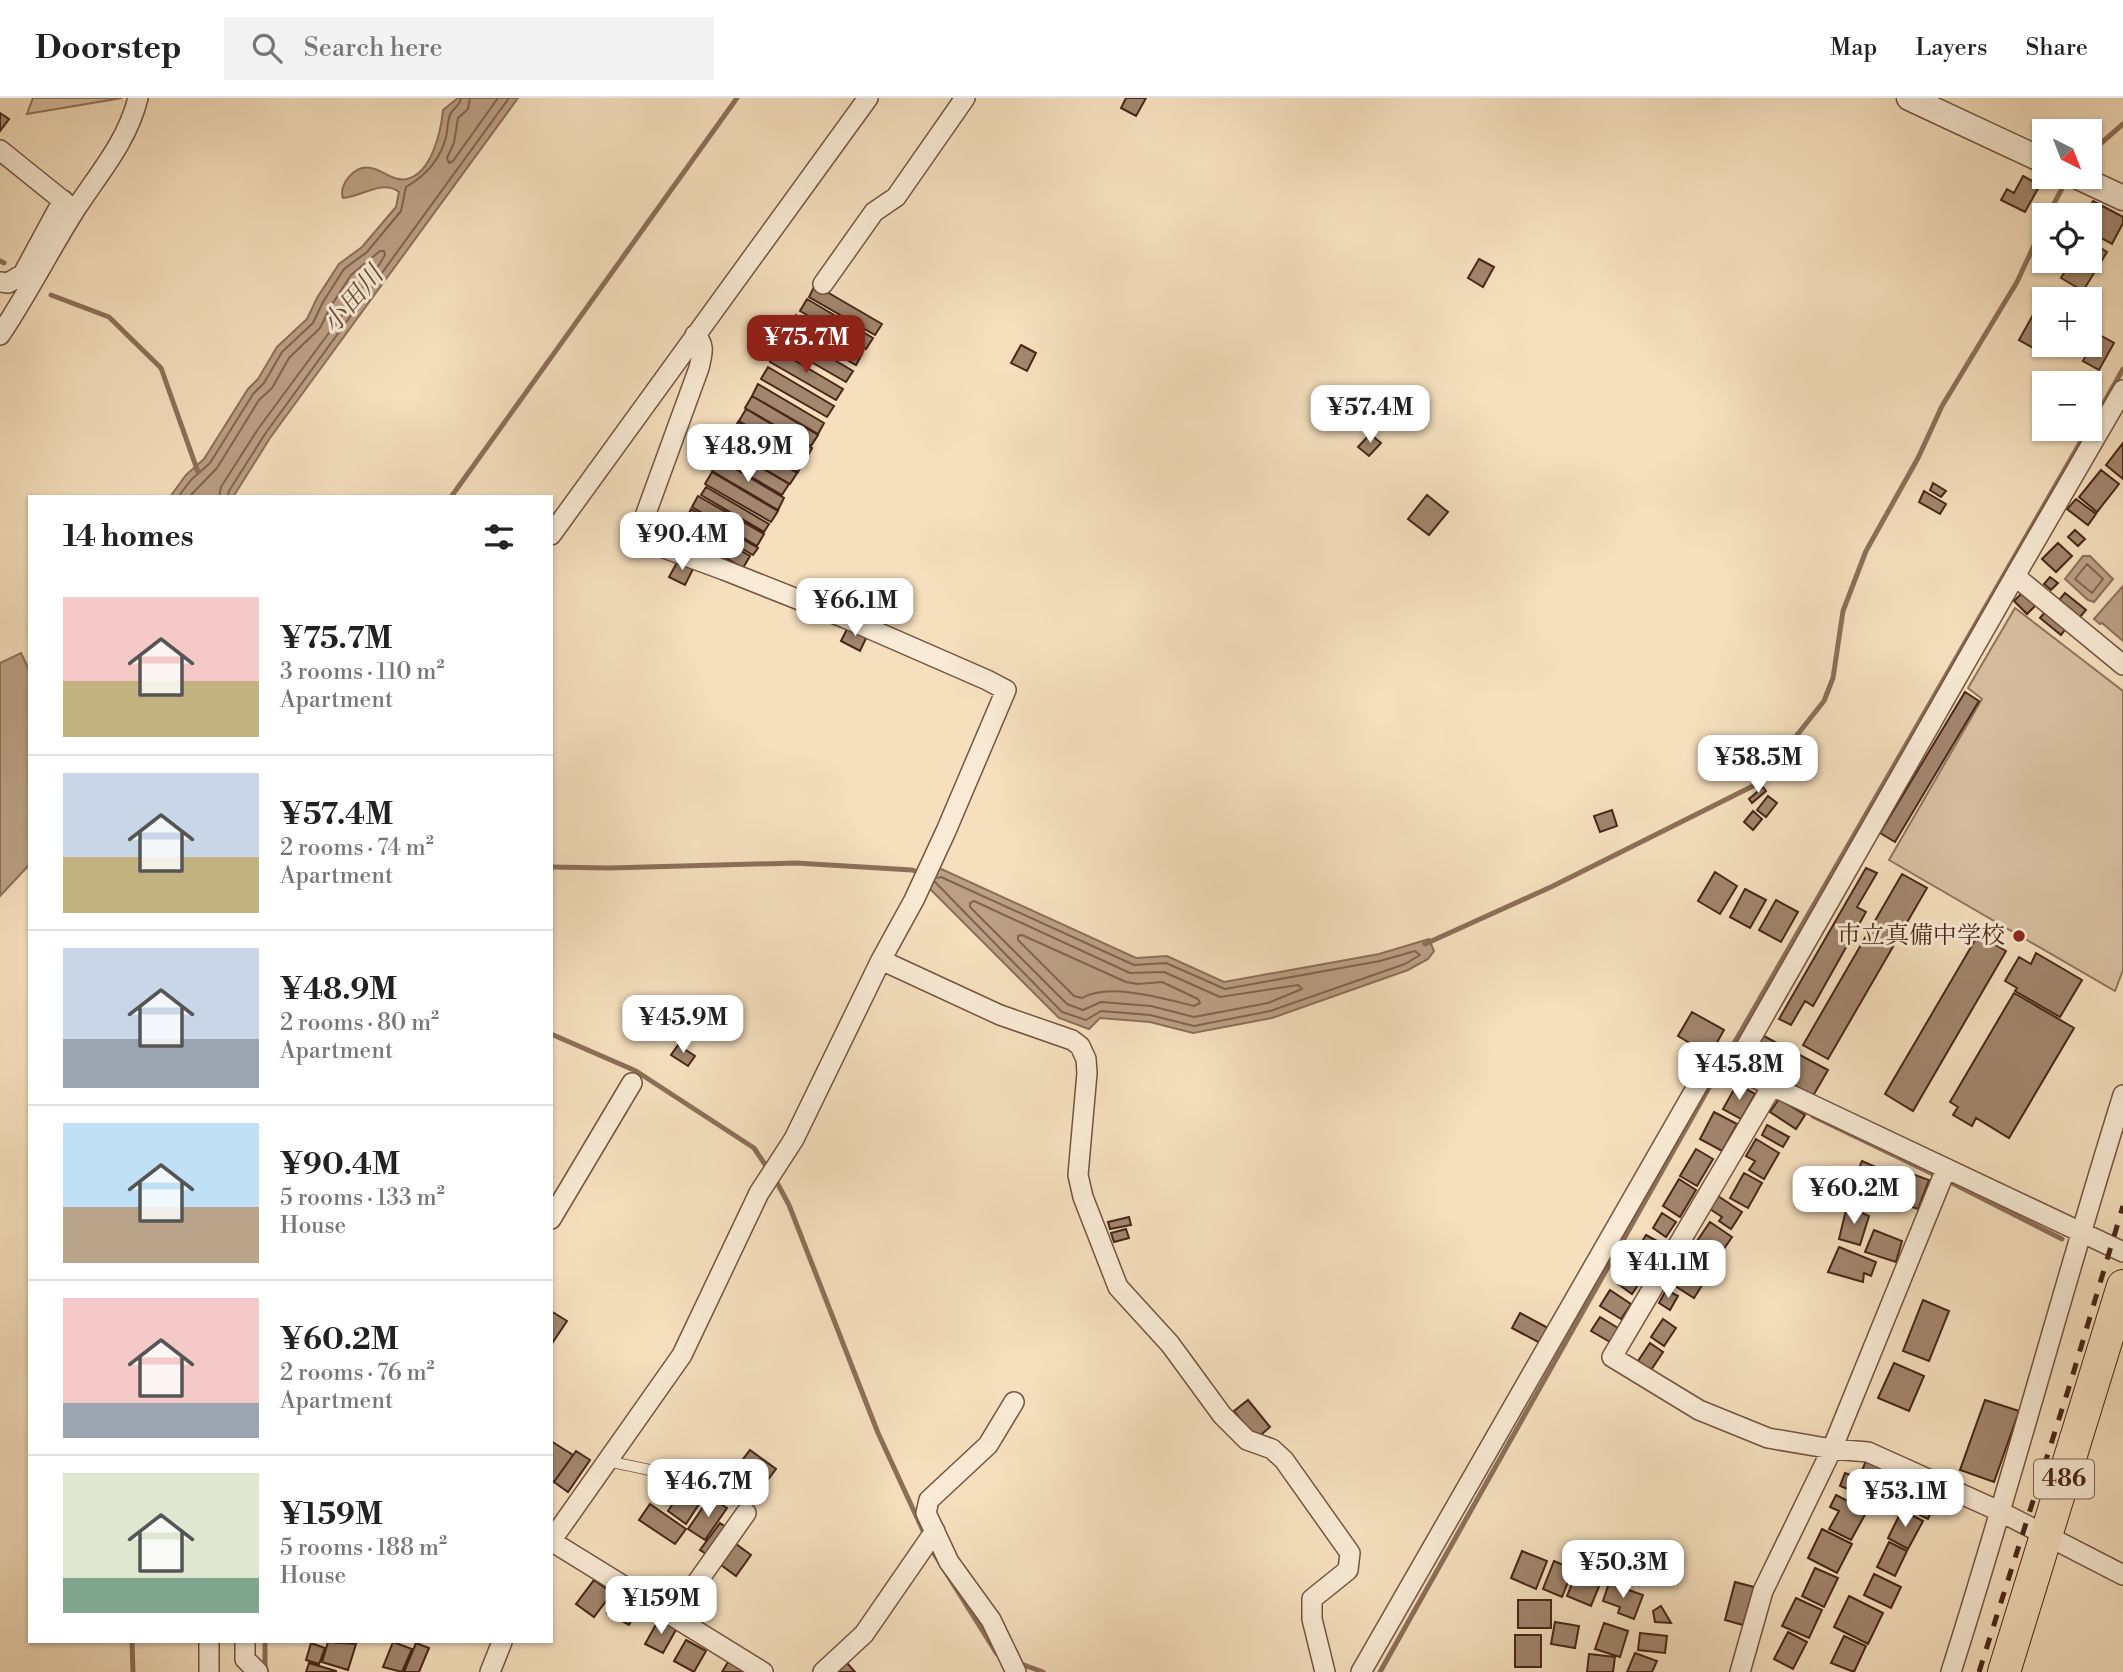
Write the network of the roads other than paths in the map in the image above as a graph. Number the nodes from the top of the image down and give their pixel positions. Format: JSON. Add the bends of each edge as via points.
{"nodes":[{"id":1,"x":138,"y":98,"type":"edge"},
{"id":2,"x":868,"y":98,"type":"edge"},
{"id":3,"x":965,"y":98,"type":"edge"},
{"id":4,"x":1909,"y":98,"type":"edge"},
{"id":5,"x":0,"y":150,"type":"edge"},
{"id":6,"x":2032,"y":155,"type":"edge"},
{"id":7,"x":2102,"y":188,"type":"edge"},
{"id":8,"x":2123,"y":198,"type":"edge"},
{"id":9,"x":69,"y":205,"type":"junction"},
{"id":10,"x":0,"y":282,"type":"edge"},
{"id":11,"x":823,"y":284,"type":"dead end"},
{"id":12,"x":0,"y":335,"type":"edge"},
{"id":13,"x":695,"y":335,"type":"junction"},
{"id":14,"x":2123,"y":390,"type":"edge"},
{"id":15,"x":553,"y":532,"type":"edge"},
{"id":16,"x":2015,"y":576,"type":"junction"},
{"id":17,"x":2123,"y":666,"type":"edge"},
{"id":18,"x":881,"y":960,"type":"junction"},
{"id":19,"x":1727,"y":1065,"type":"junction"},
{"id":20,"x":632,"y":1083,"type":"dead end"},
{"id":21,"x":1769,"y":1091,"type":"junction"},
{"id":22,"x":2123,"y":1094,"type":"edge"},
{"id":23,"x":1946,"y":1169,"type":"junction"},
{"id":24,"x":553,"y":1216,"type":"edge"},
{"id":25,"x":2080,"y":1231,"type":"junction"},
{"id":26,"x":2123,"y":1252,"type":"edge"},
{"id":27,"x":2123,"y":1286,"type":"edge"},
{"id":28,"x":1014,"y":1402,"type":"dead end"},
{"id":29,"x":1832,"y":1449,"type":"junction"},
{"id":30,"x":607,"y":1461,"type":"junction"},
{"id":31,"x":673,"y":1470,"type":"dead end"},
{"id":32,"x":1999,"y":1511,"type":"junction"},
{"id":33,"x":746,"y":1513,"type":"dead end"},
{"id":34,"x":935,"y":1531,"type":"junction"},
{"id":35,"x":2046,"y":1536,"type":"junction"},
{"id":36,"x":553,"y":1538,"type":"edge"},
{"id":37,"x":553,"y":1542,"type":"edge"},
{"id":38,"x":2123,"y":1575,"type":"edge"},
{"id":39,"x":674,"y":1615,"type":"junction"},
{"id":40,"x":209,"y":1643,"type":"edge"},
{"id":41,"x":245,"y":1643,"type":"edge"},
{"id":42,"x":502,"y":1643,"type":"edge"},
{"id":43,"x":209,"y":1672,"type":"edge"},
{"id":44,"x":258,"y":1672,"type":"edge"},
{"id":45,"x":490,"y":1672,"type":"edge"},
{"id":46,"x":763,"y":1672,"type":"edge"},
{"id":47,"x":823,"y":1672,"type":"edge"},
{"id":48,"x":1016,"y":1672,"type":"edge"},
{"id":49,"x":1325,"y":1672,"type":"edge"},
{"id":50,"x":1361,"y":1672,"type":"edge"},
{"id":51,"x":1740,"y":1672,"type":"edge"},
{"id":52,"x":1951,"y":1672,"type":"edge"},
{"id":53,"x":2004,"y":1672,"type":"edge"}],
"edges":[{"from":1,"to":9,"type":"street","via":[[132,121],[109,163]]},
{"from":2,"to":13,"type":"street"},
{"from":3,"to":11,"type":"street","via":[[896,197],[874,212]]},
{"from":4,"to":6,"type":"street"},
{"from":5,"to":9,"type":"street"},
{"from":7,"to":8,"type":"street"},
{"from":9,"to":10,"type":"street","via":[[23,274],[8,283]]},
{"from":9,"to":12,"type":"street","via":[[24,300]]},
{"from":13,"to":15,"type":"street"},
{"from":13,"to":18,"type":"street","via":[[702,341],[699,368],[637,538],[845,618],[1006,690],[930,866]]},
{"from":14,"to":16,"type":"street"},
{"from":16,"to":17,"type":"street"},
{"from":16,"to":19,"type":"street","via":[[1739,1056]]},
{"from":18,"to":30,"type":"street","via":[[682,1354]]},
{"from":18,"to":49,"type":"street","via":[[1000,1015],[1080,1045],[1087,1073],[1078,1175],[1118,1287],[1170,1343],[1222,1415],[1247,1440],[1272,1448],[1284,1460],[1350,1553],[1349,1570],[1312,1599],[1312,1619]]},
{"from":19,"to":21,"type":"street"},
{"from":19,"to":50,"type":"street","via":[[1711,1062]]},
{"from":20,"to":24,"type":"street"},
{"from":21,"to":23,"type":"street"},
{"from":21,"to":29,"type":"street","via":[[1612,1357],[1699,1410],[1768,1438]]},
{"from":22,"to":25,"type":"street"},
{"from":23,"to":25,"type":"street"},
{"from":23,"to":29,"type":"street"},
{"from":25,"to":26,"type":"street"},
{"from":25,"to":32,"type":"street"},
{"from":27,"to":35,"type":"highway","number":"486"},
{"from":28,"to":34,"type":"street","via":[[988,1445],[929,1500],[926,1513]]},
{"from":29,"to":32,"type":"street","via":[[1868,1452]]},
{"from":29,"to":51,"type":"street","via":[[1763,1591]]},
{"from":30,"to":31,"type":"lane","via":[[664,1473]]},
{"from":30,"to":36,"type":"street"},
{"from":32,"to":35,"type":"street"},
{"from":32,"to":52,"type":"street"},
{"from":33,"to":39,"type":"street"},
{"from":34,"to":47,"type":"street","via":[[864,1634]]},
{"from":34,"to":48,"type":"street","via":[[962,1583],[991,1620]]},
{"from":35,"to":38,"type":"street"},
{"from":35,"to":53,"type":"highway","number":"486"},
{"from":37,"to":39,"type":"street"},
{"from":39,"to":46,"type":"street"},
{"from":40,"to":43,"type":"street"},
{"from":41,"to":44,"type":"street","via":[[246,1659]]},
{"from":42,"to":45,"type":"street"}]}
